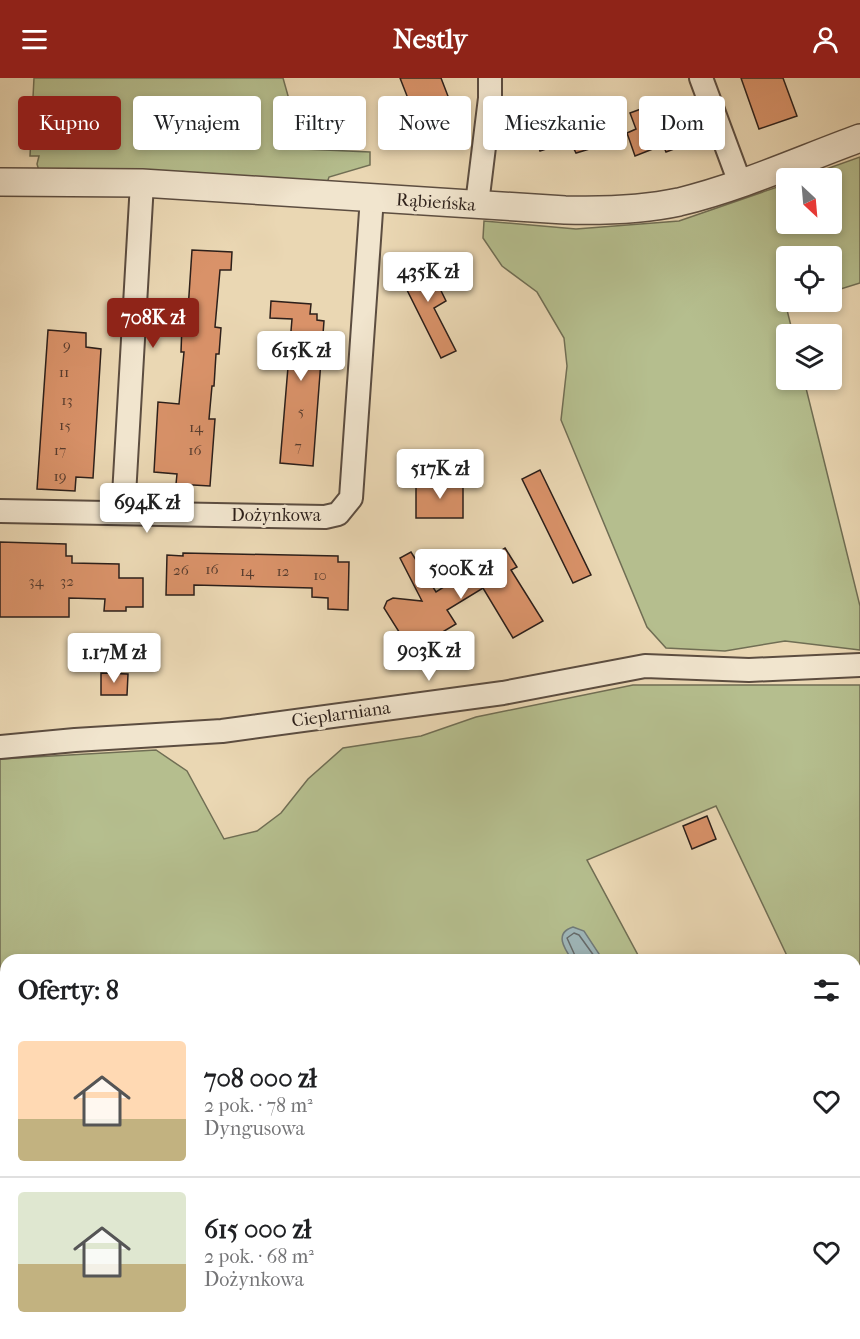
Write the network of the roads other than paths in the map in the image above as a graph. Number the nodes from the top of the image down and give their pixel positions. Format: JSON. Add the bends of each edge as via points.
{"nodes":[{"id":1,"x":490,"y":78,"type":"edge"},
{"id":2,"x":701,"y":78,"type":"edge"},
{"id":3,"x":860,"y":138,"type":"edge"},
{"id":4,"x":0,"y":182,"type":"edge"},
{"id":5,"x":142,"y":183,"type":"junction"},
{"id":6,"x":740,"y":183,"type":"junction"},
{"id":7,"x":372,"y":197,"type":"junction"},
{"id":8,"x":477,"y":204,"type":"junction"},
{"id":9,"x":0,"y":511,"type":"edge"},
{"id":10,"x":123,"y":513,"type":"junction"},
{"id":11,"x":860,"y":665,"type":"edge"},
{"id":12,"x":0,"y":747,"type":"edge"}],
"edges":[{"from":1,"to":8,"type":"street"},
{"from":2,"to":6,"type":"street"},
{"from":3,"to":6,"type":"street","name":"Rąbieńska"},
{"from":4,"to":5,"type":"street","name":"Rąbieńska"},
{"from":5,"to":7,"type":"street","name":"Rąbieńska"},
{"from":5,"to":10,"type":"street"},
{"from":6,"to":8,"type":"street","name":"Rąbieńska","via":[[678,202],[635,208],[585,211]]},
{"from":7,"to":8,"type":"street","name":"Rąbieńska"},
{"from":7,"to":10,"type":"street","name":"Dożynkowa","via":[[351,498],[344,509],[325,517]]},
{"from":9,"to":10,"type":"street","name":"Dożynkowa"},
{"from":11,"to":12,"type":"street","name":"Cieplarniana","via":[[750,670],[645,666],[503,693],[222,731]]}]}
